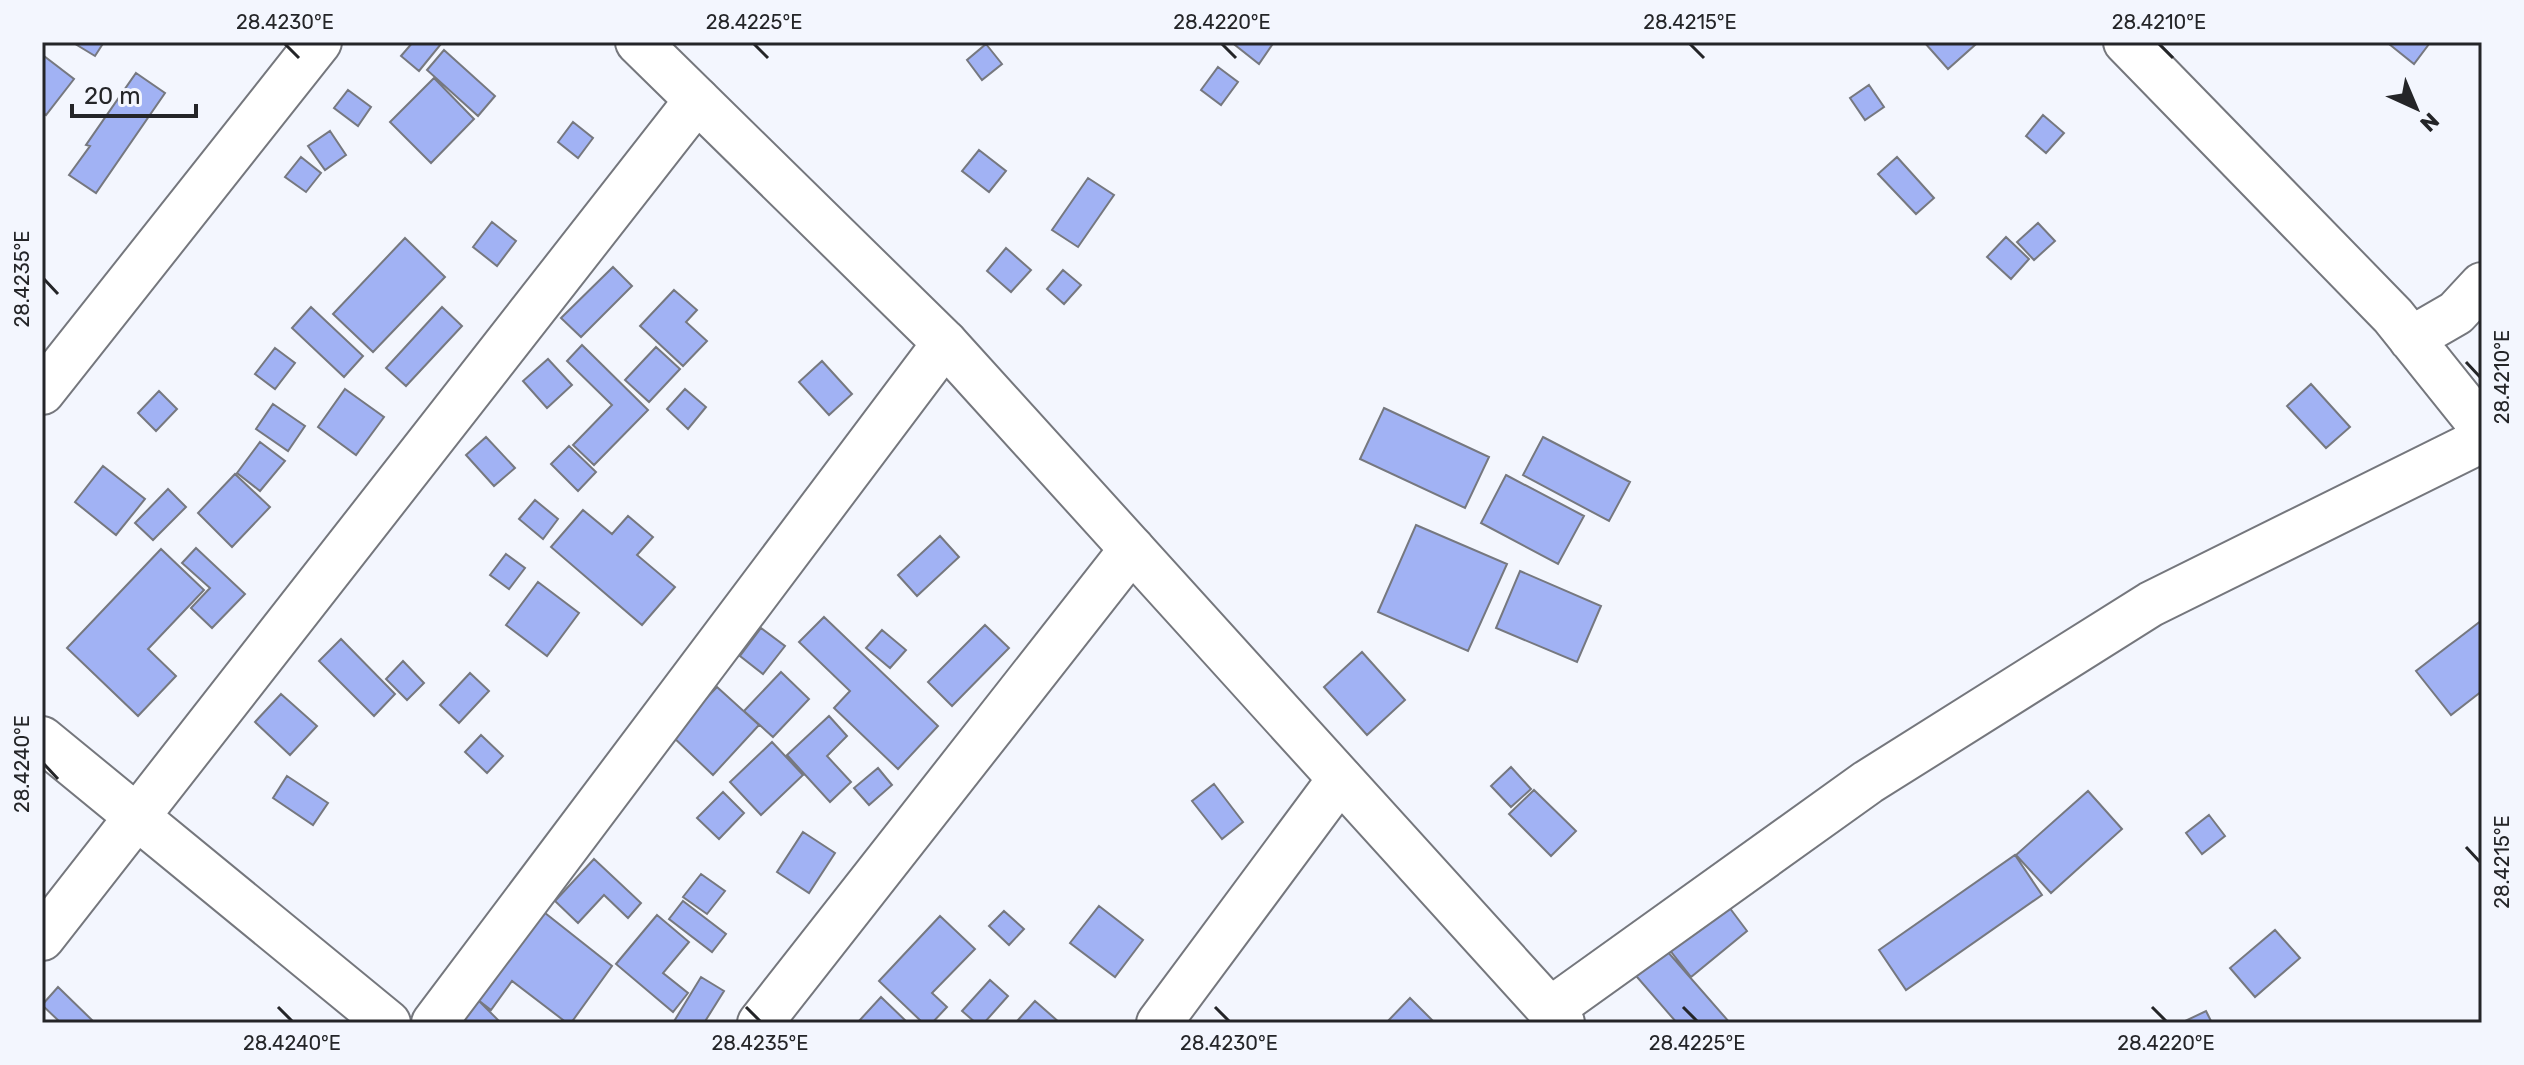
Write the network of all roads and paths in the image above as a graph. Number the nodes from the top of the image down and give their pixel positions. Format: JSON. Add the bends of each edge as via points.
{"nodes":[{"id":1,"x":319,"y":42,"type":"edge"},
{"id":2,"x":638,"y":42,"type":"edge"},
{"id":3,"x":2126,"y":42,"type":"edge"},
{"id":4,"x":697,"y":100,"type":"junction"},
{"id":5,"x":2482,"y":285,"type":"edge"},
{"id":6,"x":2411,"y":339,"type":"junction"},
{"id":7,"x":945,"y":343,"type":"junction"},
{"id":8,"x":42,"y":392,"type":"edge"},
{"id":9,"x":2482,"y":427,"type":"edge"},
{"id":10,"x":2482,"y":440,"type":"edge"},
{"id":11,"x":1132,"y":549,"type":"junction"},
{"id":12,"x":42,"y":739,"type":"edge"},
{"id":13,"x":1340,"y":779,"type":"junction"},
{"id":14,"x":137,"y":816,"type":"junction"},
{"id":15,"x":42,"y":938,"type":"edge"},
{"id":16,"x":1556,"y":1017,"type":"edge"},
{"id":17,"x":388,"y":1023,"type":"edge"},
{"id":18,"x":434,"y":1023,"type":"edge"},
{"id":19,"x":760,"y":1023,"type":"edge"},
{"id":20,"x":1159,"y":1023,"type":"edge"}],
"edges":[{"from":1,"to":8,"type":"street"},
{"from":2,"to":4,"type":"street"},
{"from":3,"to":6,"type":"street"},
{"from":4,"to":7,"type":"street"},
{"from":4,"to":14,"type":"street"},
{"from":5,"to":6,"type":"street","via":[[2456,313]]},
{"from":6,"to":9,"type":"street"},
{"from":7,"to":11,"type":"street"},
{"from":7,"to":18,"type":"street"},
{"from":10,"to":16,"type":"street","via":[[2151,604],[1868,782]]},
{"from":11,"to":13,"type":"street"},
{"from":11,"to":19,"type":"street"},
{"from":12,"to":14,"type":"street"},
{"from":13,"to":16,"type":"street"},
{"from":13,"to":20,"type":"street"},
{"from":14,"to":15,"type":"street"},
{"from":14,"to":17,"type":"street"}]}
